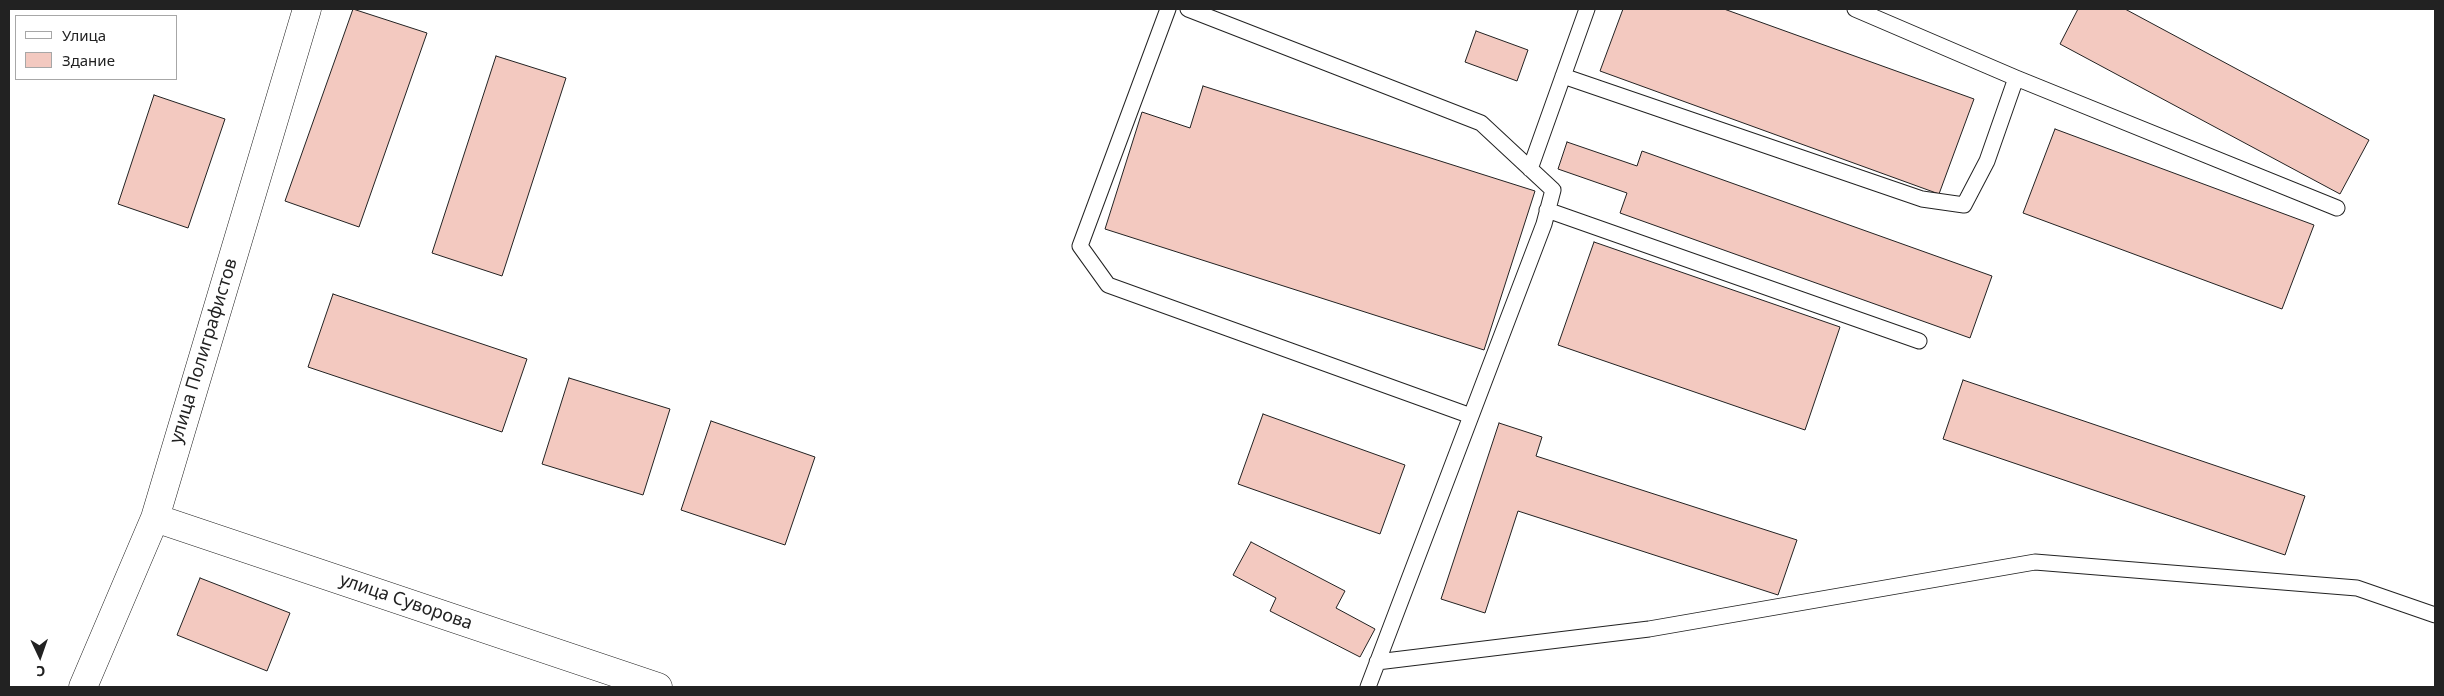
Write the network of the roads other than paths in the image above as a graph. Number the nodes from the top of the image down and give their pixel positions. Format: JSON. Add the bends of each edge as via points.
{"nodes":[{"id":1,"x":307,"y":9,"type":"edge"},
{"id":2,"x":1168,"y":9,"type":"edge"},
{"id":3,"x":1188,"y":9,"type":"edge"},
{"id":4,"x":1587,"y":9,"type":"edge"},
{"id":5,"x":1855,"y":9,"type":"edge"},
{"id":6,"x":1563,"y":76,"type":"junction"},
{"id":7,"x":2016,"y":78,"type":"junction"},
{"id":8,"x":1530,"y":168,"type":"junction"},
{"id":9,"x":2337,"y":208,"type":"dead end"},
{"id":10,"x":1547,"y":210,"type":"junction"},
{"id":11,"x":1919,"y":341,"type":"dead end"},
{"id":12,"x":1471,"y":416,"type":"junction"},
{"id":13,"x":155,"y":518,"type":"junction"},
{"id":14,"x":2435,"y":615,"type":"edge"},
{"id":15,"x":1377,"y":662,"type":"junction"},
{"id":16,"x":84,"y":687,"type":"edge"},
{"id":17,"x":658,"y":687,"type":"edge"},
{"id":18,"x":1368,"y":687,"type":"edge"}],
"edges":[{"from":1,"to":13,"type":"street","name":"улица Полиграфистов"},
{"from":2,"to":12,"type":"lane","via":[[1080,246],[1108,285]]},
{"from":3,"to":8,"type":"lane","via":[[1481,123]]},
{"from":4,"to":6,"type":"lane"},
{"from":5,"to":7,"type":"lane"},
{"from":6,"to":7,"type":"lane","via":[[1922,199],[1964,205],[1987,161]]},
{"from":6,"to":8,"type":"lane"},
{"from":7,"to":9,"type":"lane"},
{"from":8,"to":10,"type":"lane","via":[[1553,190]]},
{"from":10,"to":11,"type":"lane"},
{"from":10,"to":12,"type":"lane"},
{"from":12,"to":15,"type":"lane"},
{"from":13,"to":16,"type":"street","name":"улица Полиграфистов"},
{"from":13,"to":17,"type":"street","name":"улица Суворова"},
{"from":14,"to":15,"type":"lane","via":[[2357,588],[2034,562],[1649,629]]},
{"from":15,"to":18,"type":"lane"}]}
